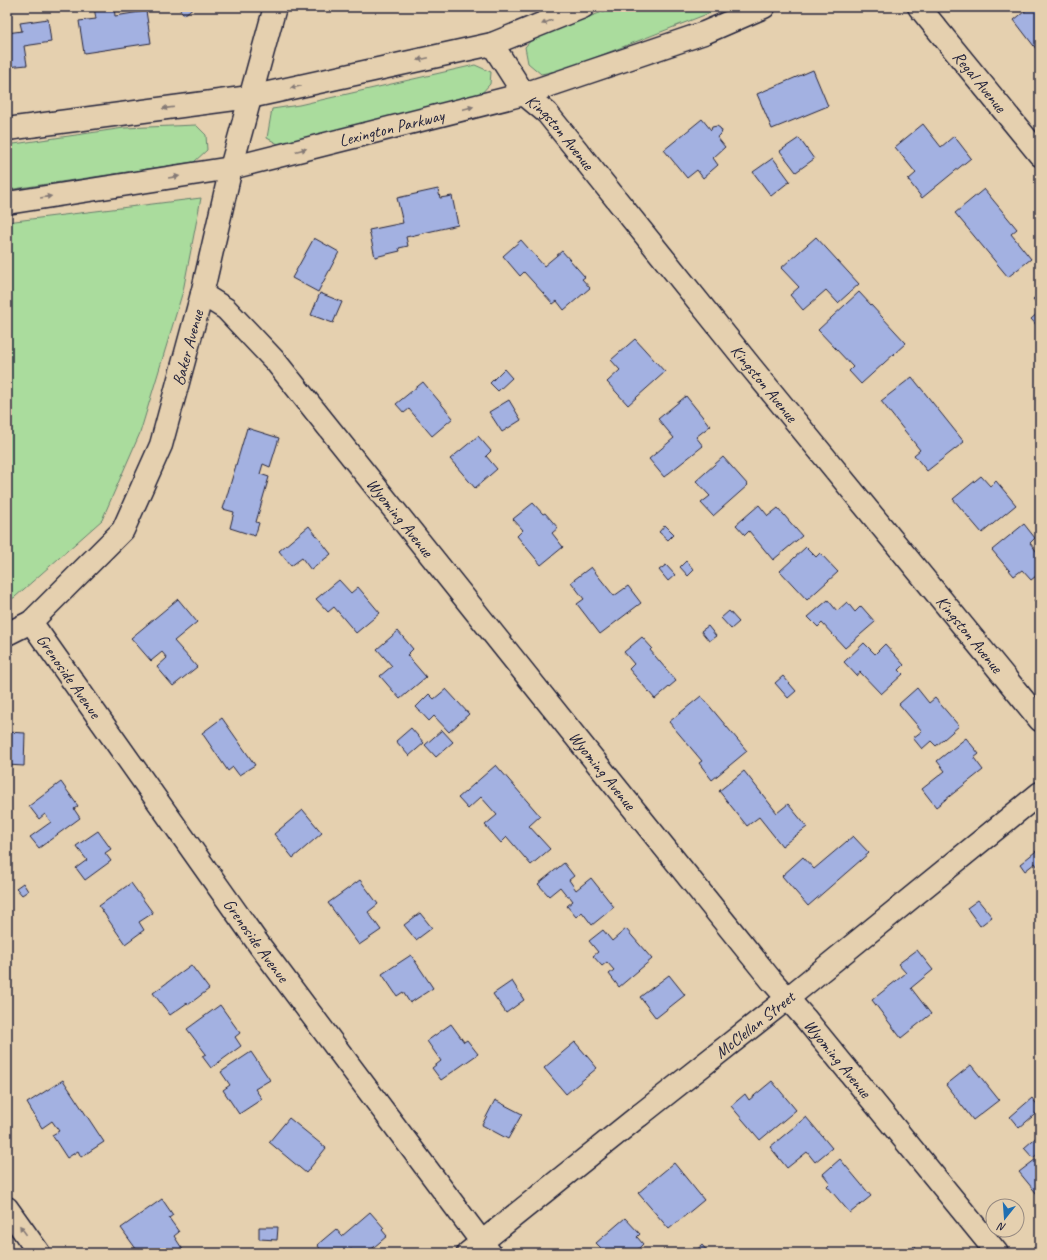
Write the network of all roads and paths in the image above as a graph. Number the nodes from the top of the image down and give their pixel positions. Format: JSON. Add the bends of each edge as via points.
{"nodes":[{"id":1,"x":275,"y":7,"type":"edge"},
{"id":2,"x":583,"y":7,"type":"edge"},
{"id":3,"x":764,"y":7,"type":"edge"},
{"id":4,"x":919,"y":7,"type":"edge"},
{"id":5,"x":492,"y":44,"type":"junction"},
{"id":6,"x":524,"y":94,"type":"junction"},
{"id":7,"x":250,"y":97,"type":"junction"},
{"id":8,"x":7,"y":129,"type":"edge"},
{"id":9,"x":1040,"y":155,"type":"edge"},
{"id":10,"x":231,"y":168,"type":"junction"},
{"id":11,"x":7,"y":202,"type":"edge"},
{"id":12,"x":202,"y":294,"type":"junction"},
{"id":13,"x":31,"y":622,"type":"junction"},
{"id":14,"x":7,"y":634,"type":"edge"},
{"id":15,"x":1040,"y":720,"type":"edge"},
{"id":16,"x":1040,"y":793,"type":"edge"},
{"id":17,"x":788,"y":998,"type":"junction"},
{"id":18,"x":7,"y":1208,"type":"edge"},
{"id":19,"x":480,"y":1249,"type":"edge"},
{"id":20,"x":39,"y":1253,"type":"edge"},
{"id":21,"x":997,"y":1253,"type":"edge"}],
"edges":[{"from":1,"to":7,"type":"street","name":"Baker Avenue"},
{"from":2,"to":5,"type":"street","one_way":true},
{"from":3,"to":6,"type":"street","name":"Lexington Parkway","via":[[704,33]]},
{"from":4,"to":9,"type":"street","name":"Regal Avenue"},
{"from":5,"to":6,"type":"street","name":"Kingston Avenue"},
{"from":5,"to":7,"type":"street","one_way":true},
{"from":10,"to":6,"type":"street","name":"Lexington Parkway","one_way":true},
{"from":6,"to":15,"type":"street","name":"Kingston Avenue","via":[[547,113]]},
{"from":7,"to":8,"type":"street","one_way":true},
{"from":7,"to":10,"type":"street","name":"Baker Avenue"},
{"from":11,"to":10,"type":"street","name":"Lexington Parkway","one_way":true},
{"from":10,"to":12,"type":"street","name":"Baker Avenue"},
{"from":12,"to":13,"type":"street","name":"Baker Avenue","via":[[161,445],[123,530]]},
{"from":12,"to":17,"type":"street","name":"Wyoming Avenue","via":[[226,310],[276,362]]},
{"from":13,"to":14,"type":"street","name":"Baker Avenue"},
{"from":13,"to":19,"type":"street","name":"Grenoside Avenue","via":[[260,946]]},
{"from":16,"to":17,"type":"street","name":"McClellan Street"},
{"from":17,"to":19,"type":"street","name":"McClellan Street","via":[[640,1115]]},
{"from":17,"to":21,"type":"street","name":"Wyoming Avenue"},
{"from":20,"to":18,"type":"street","one_way":true}]}
